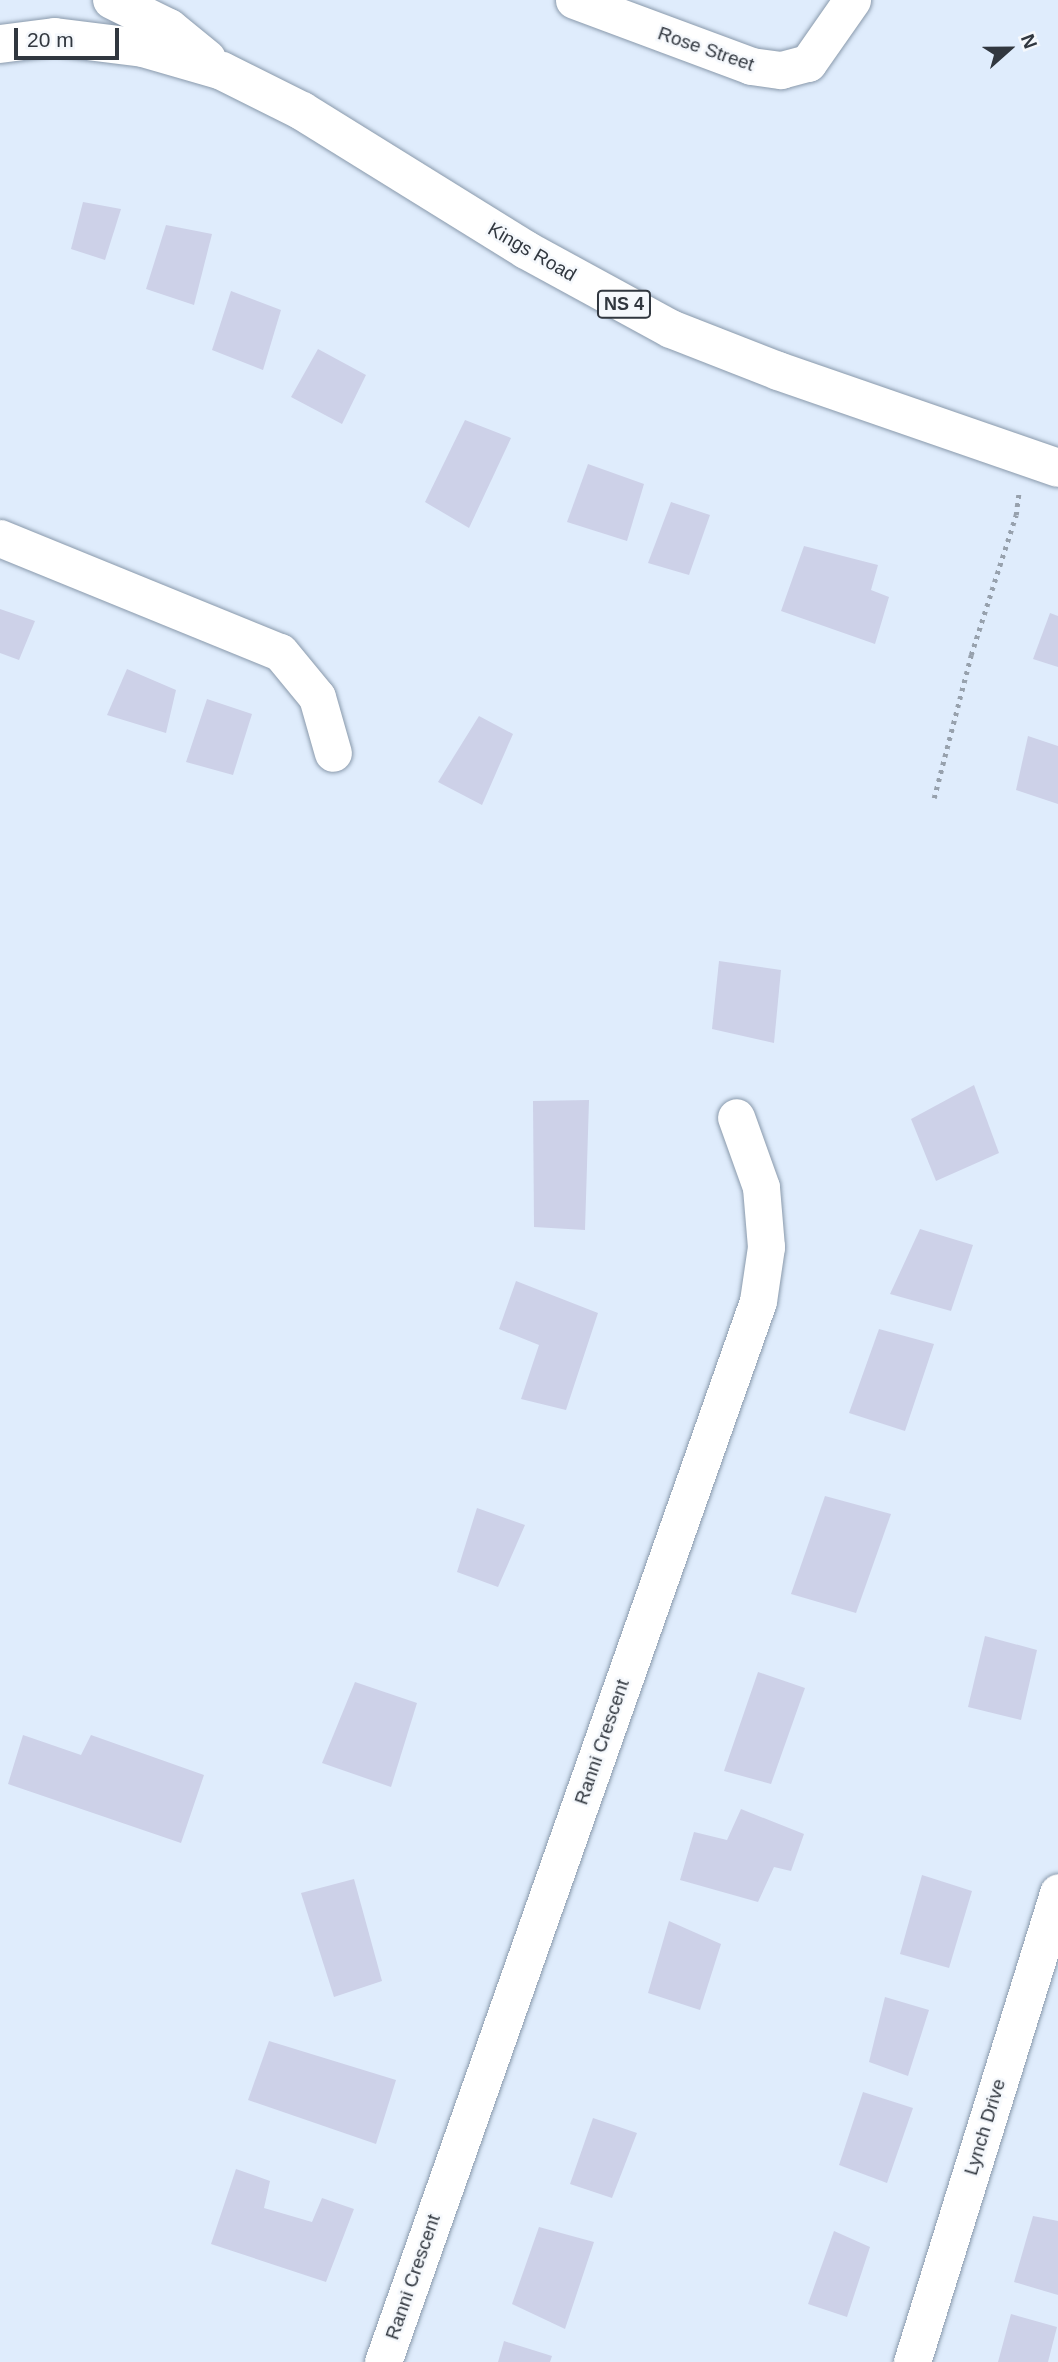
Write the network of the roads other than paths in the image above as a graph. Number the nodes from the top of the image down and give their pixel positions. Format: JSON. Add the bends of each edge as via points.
{"nodes":[{"id":1,"x":112,"y":0,"type":"edge"},
{"id":2,"x":574,"y":0,"type":"edge"},
{"id":3,"x":852,"y":0,"type":"edge"},
{"id":4,"x":0,"y":44,"type":"edge"},
{"id":5,"x":222,"y":71,"type":"junction"},
{"id":6,"x":1040,"y":462,"type":"edge"},
{"id":7,"x":0,"y":538,"type":"edge"},
{"id":8,"x":333,"y":753,"type":"dead end"},
{"id":9,"x":736,"y":1117,"type":"dead end"},
{"id":10,"x":1058,"y":1892,"type":"edge"},
{"id":11,"x":383,"y":2362,"type":"edge"},
{"id":12,"x":912,"y":2362,"type":"edge"}],
"edges":[{"from":1,"to":5,"type":"main road","name":"Kings Road","number":"NS 4","via":[[169,28]]},
{"from":2,"to":3,"type":"street","name":"Rose Street","via":[[751,66],[781,70],[808,63]]},
{"from":4,"to":5,"type":"main road","name":"Kings Road","number":"NS 4","via":[[46,37],[118,45]]},
{"from":5,"to":6,"type":"main road","name":"Kings Road","number":"NS 4","via":[[302,111],[516,244],[671,329]]},
{"from":7,"to":8,"type":"street","via":[[280,652],[317,697]]},
{"from":9,"to":11,"type":"street","name":"Ranni Crescent","via":[[761,1187],[766,1247],[758,1301]]},
{"from":10,"to":12,"type":"street","name":"Lynch Drive"}]}
